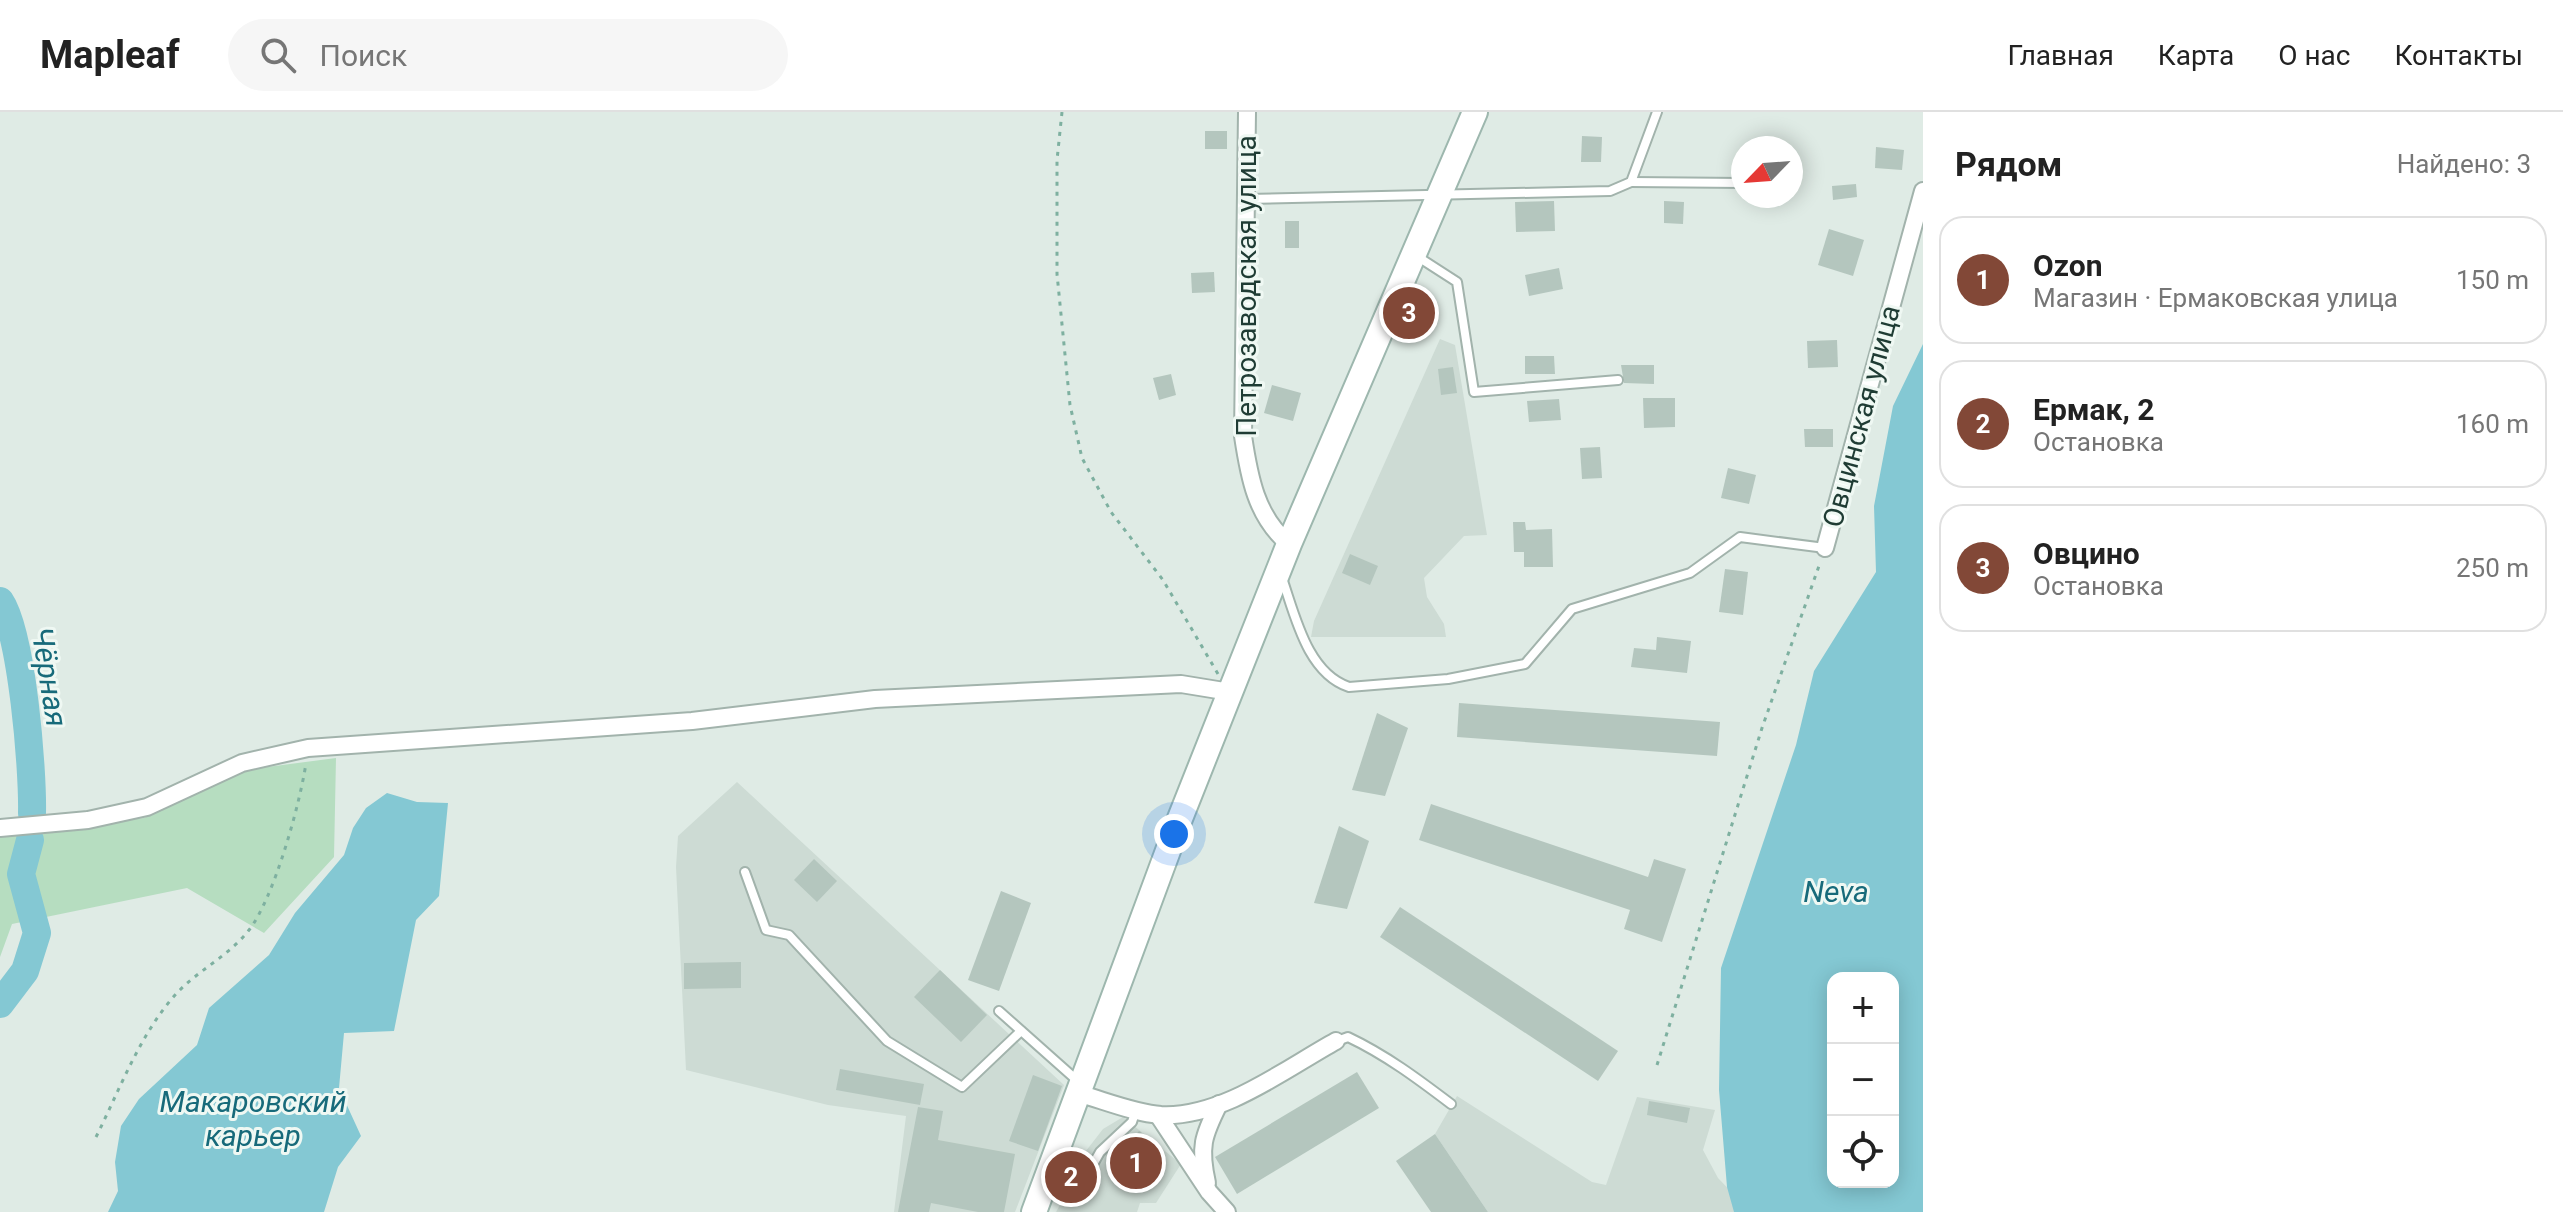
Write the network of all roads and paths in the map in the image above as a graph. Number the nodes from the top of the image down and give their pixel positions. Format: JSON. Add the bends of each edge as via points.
{"nodes":[{"id":1,"x":1062,"y":112,"type":"edge"},
{"id":2,"x":1247,"y":112,"type":"edge"},
{"id":3,"x":1475,"y":112,"type":"edge"},
{"id":4,"x":1657,"y":112,"type":"edge"},
{"id":5,"x":1631,"y":182,"type":"junction"},
{"id":6,"x":1731,"y":183,"type":"edge"},
{"id":7,"x":1923,"y":191,"type":"edge"},
{"id":8,"x":1439,"y":195,"type":"junction"},
{"id":9,"x":1246,"y":199,"type":"junction"},
{"id":10,"x":1415,"y":255,"type":"junction"},
{"id":11,"x":1618,"y":380,"type":"dead end"},
{"id":12,"x":1289,"y":544,"type":"junction"},
{"id":13,"x":1825,"y":548,"type":"junction"},
{"id":14,"x":1279,"y":570,"type":"junction"},
{"id":15,"x":1230,"y":692,"type":"junction"},
{"id":16,"x":308,"y":748,"type":"junction"},
{"id":17,"x":0,"y":828,"type":"edge"},
{"id":18,"x":745,"y":872,"type":"dead end"},
{"id":19,"x":999,"y":1011,"type":"dead end"},
{"id":20,"x":1021,"y":1031,"type":"junction"},
{"id":21,"x":1336,"y":1041,"type":"joint"},
{"id":22,"x":1657,"y":1065,"type":"dead end"},
{"id":23,"x":1079,"y":1088,"type":"junction"},
{"id":24,"x":1219,"y":1104,"type":"junction"},
{"id":25,"x":1451,"y":1104,"type":"dead end"},
{"id":26,"x":1136,"y":1109,"type":"junction"},
{"id":27,"x":1158,"y":1115,"type":"junction"},
{"id":28,"x":96,"y":1137,"type":"dead end"},
{"id":29,"x":1209,"y":1192,"type":"junction"},
{"id":30,"x":1074,"y":1198,"type":"dead end"},
{"id":31,"x":1034,"y":1212,"type":"edge"},
{"id":32,"x":1227,"y":1212,"type":"edge"}],
"edges":[{"from":1,"to":15,"type":"path","via":[[1057,274],[1070,405],[1082,458],[1111,512],[1163,580]]},
{"from":2,"to":9,"type":"street","name":"Петрозаводская улица"},
{"from":3,"to":8,"type":"main road"},
{"from":4,"to":5,"type":"lane"},
{"from":5,"to":6,"type":"lane"},
{"from":5,"to":8,"type":"lane","via":[[1610,191]]},
{"from":7,"to":13,"type":"street","name":"Овцинская улица"},
{"from":8,"to":9,"type":"lane"},
{"from":8,"to":10,"type":"main road"},
{"from":9,"to":12,"type":"street","name":"Петрозаводская улица","via":[[1243,436],[1251,486],[1276,534]]},
{"from":10,"to":11,"type":"lane","via":[[1457,282],[1474,392]]},
{"from":10,"to":12,"type":"main road"},
{"from":12,"to":14,"type":"main road"},
{"from":13,"to":14,"type":"lane","via":[[1740,537],[1690,573],[1572,609],[1525,664],[1448,679],[1349,687],[1322,669],[1304,640]]},
{"from":13,"to":22,"type":"path","via":[[1762,728]]},
{"from":14,"to":15,"type":"main road"},
{"from":15,"to":16,"type":"street","via":[[1181,684],[875,699],[692,721]]},
{"from":15,"to":23,"type":"main road"},
{"from":16,"to":17,"type":"street","via":[[242,763],[147,807],[88,820]]},
{"from":16,"to":28,"type":"path","via":[[280,862],[251,928],[177,993],[141,1046]]},
{"from":18,"to":20,"type":"lane","via":[[766,930],[789,935],[887,1041],[962,1087]]},
{"from":19,"to":20,"type":"lane"},
{"from":20,"to":23,"type":"lane"},
{"from":21,"to":24,"type":"street"},
{"from":21,"to":25,"type":"lane","via":[[1348,1037],[1362,1044]]},
{"from":23,"to":26,"type":"street"},
{"from":23,"to":31,"type":"main road"},
{"from":24,"to":27,"type":"street"},
{"from":24,"to":29,"type":"street","via":[[1201,1155]]},
{"from":26,"to":27,"type":"street"},
{"from":26,"to":30,"type":"lane","via":[[1132,1122],[1100,1152]]},
{"from":27,"to":29,"type":"street"},
{"from":29,"to":32,"type":"street"}]}
